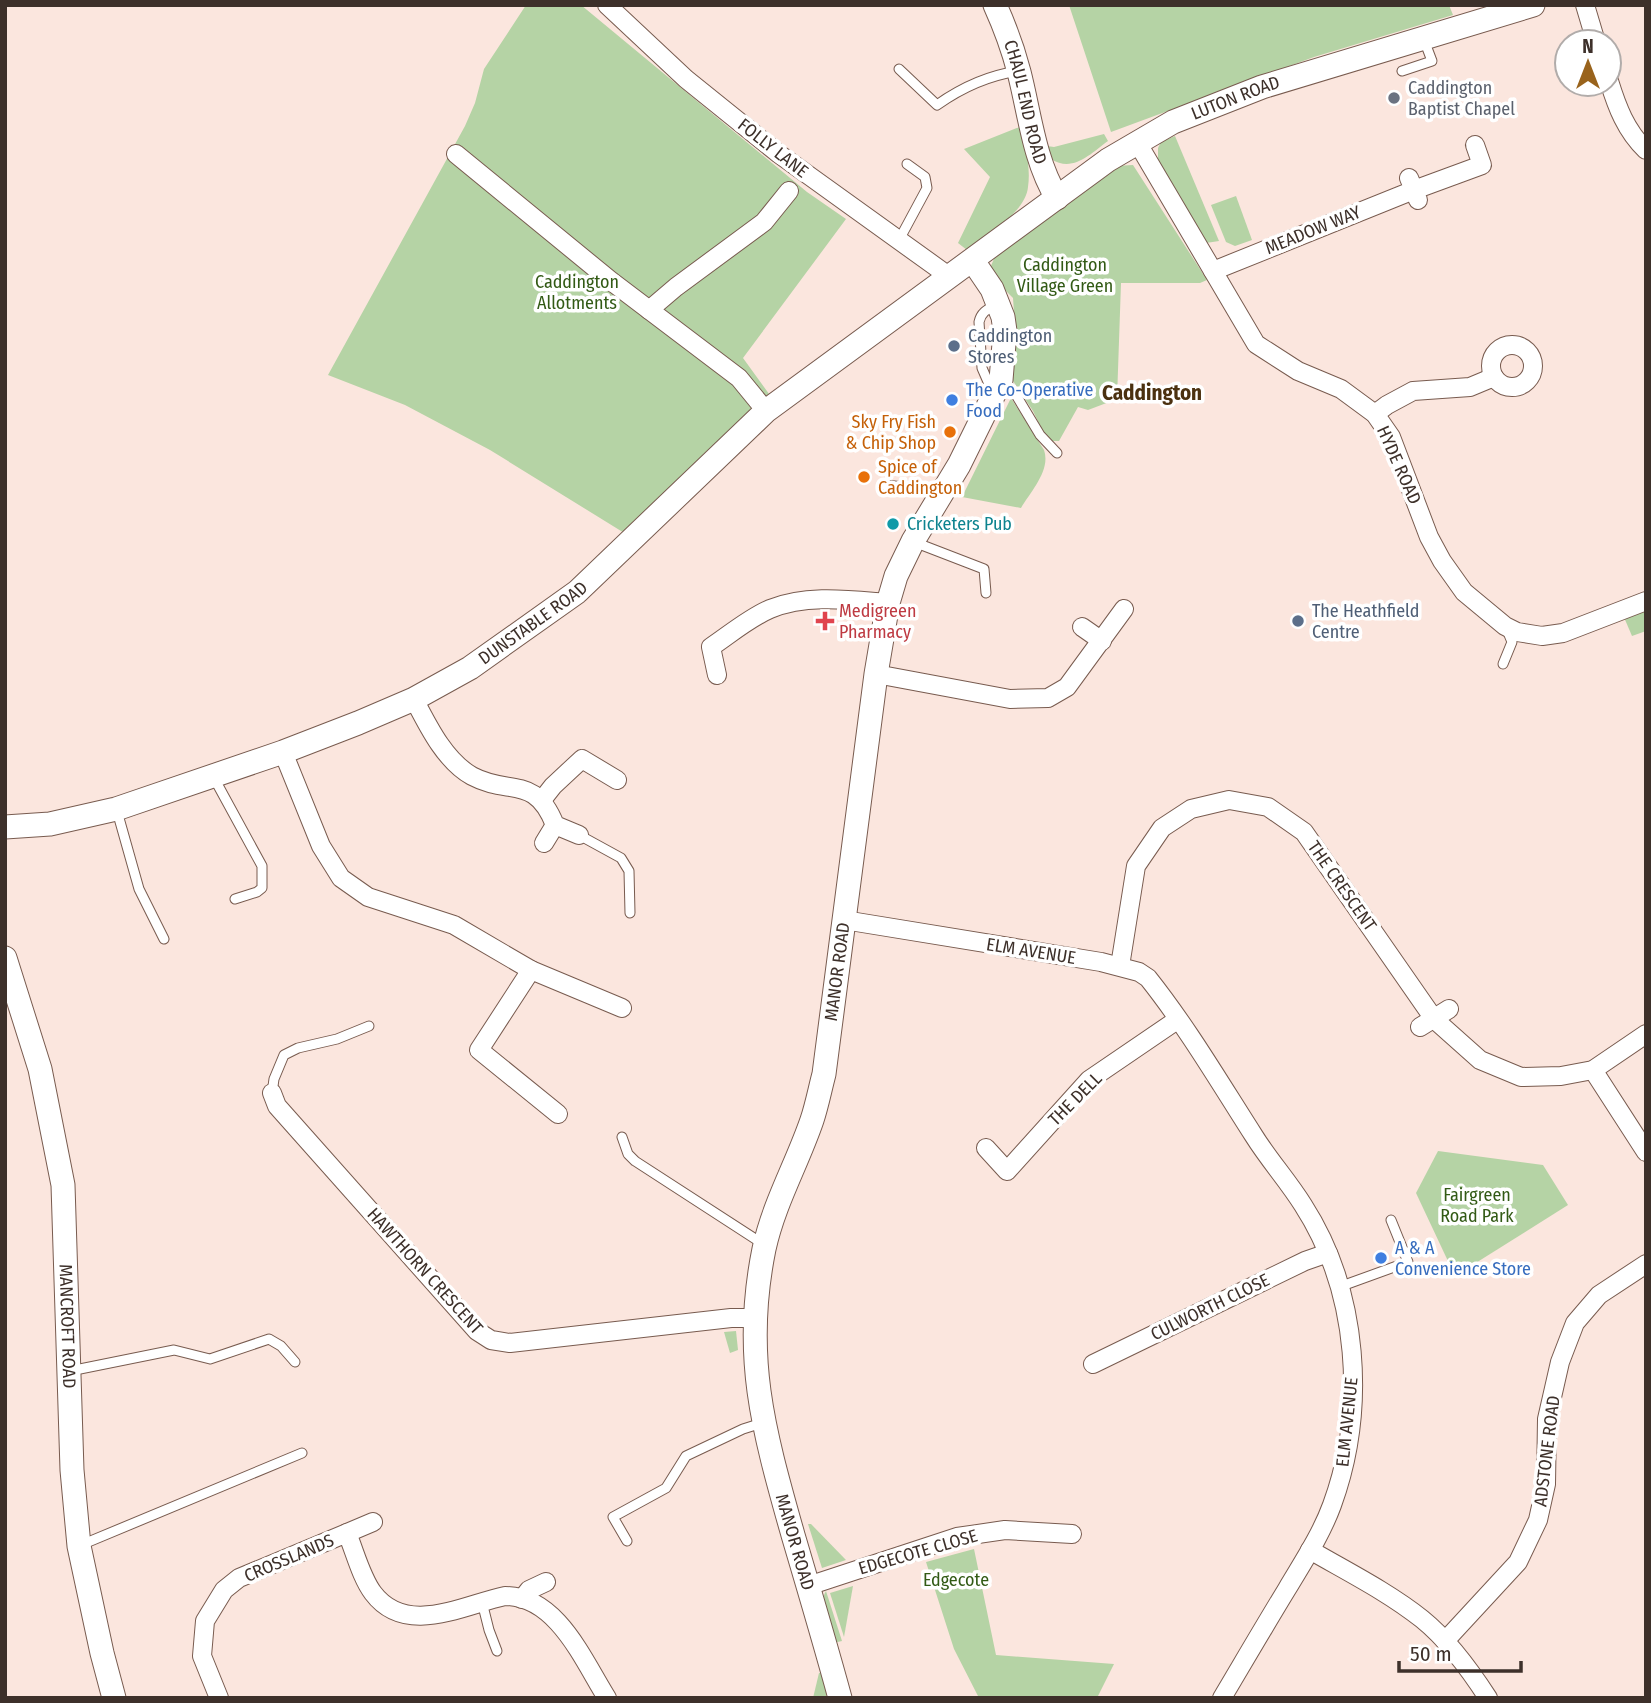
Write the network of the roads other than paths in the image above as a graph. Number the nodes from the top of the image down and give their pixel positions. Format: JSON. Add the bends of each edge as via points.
{"nodes":[{"id":1,"x":607,"y":5,"type":"edge"},
{"id":2,"x":995,"y":5,"type":"edge"},
{"id":3,"x":1533,"y":5,"type":"edge"},
{"id":4,"x":1584,"y":5,"type":"edge"},
{"id":5,"x":1591,"y":28,"type":"edge"},
{"id":6,"x":1423,"y":38,"type":"junction"},
{"id":7,"x":899,"y":69,"type":"dead end"},
{"id":8,"x":1019,"y":71,"type":"junction"},
{"id":9,"x":1402,"y":71,"type":"dead end"},
{"id":10,"x":1614,"y":98,"type":"edge"},
{"id":11,"x":1137,"y":142,"type":"junction"},
{"id":12,"x":1475,"y":145,"type":"dead end"},
{"id":13,"x":1646,"y":150,"type":"edge"},
{"id":14,"x":456,"y":155,"type":"dead end"},
{"id":15,"x":907,"y":164,"type":"dead end"},
{"id":16,"x":789,"y":191,"type":"dead end"},
{"id":17,"x":1057,"y":198,"type":"junction"},
{"id":18,"x":898,"y":240,"type":"junction"},
{"id":19,"x":973,"y":261,"type":"junction"},
{"id":20,"x":1213,"y":271,"type":"junction"},
{"id":21,"x":950,"y":277,"type":"junction"},
{"id":22,"x":649,"y":310,"type":"junction"},
{"id":23,"x":1494,"y":377,"type":"dead end"},
{"id":24,"x":998,"y":388,"type":"junction"},
{"id":25,"x":766,"y":411,"type":"junction"},
{"id":26,"x":1375,"y":414,"type":"junction"},
{"id":27,"x":1057,"y":453,"type":"dead end"},
{"id":28,"x":886,"y":485,"type":"dead end"},
{"id":29,"x":940,"y":495,"type":"junction"},
{"id":30,"x":913,"y":541,"type":"junction"},
{"id":31,"x":986,"y":593,"type":"dead end"},
{"id":32,"x":1646,"y":601,"type":"edge"},
{"id":33,"x":888,"y":603,"type":"junction"},
{"id":34,"x":1124,"y":609,"type":"dead end"},
{"id":35,"x":1505,"y":626,"type":"junction"},
{"id":36,"x":1082,"y":627,"type":"dead end"},
{"id":37,"x":1102,"y":640,"type":"junction"},
{"id":38,"x":1503,"y":664,"type":"dead end"},
{"id":39,"x":876,"y":674,"type":"junction"},
{"id":40,"x":717,"y":675,"type":"dead end"},
{"id":41,"x":414,"y":699,"type":"junction"},
{"id":42,"x":283,"y":752,"type":"junction"},
{"id":43,"x":213,"y":776,"type":"junction"},
{"id":44,"x":617,"y":780,"type":"dead end"},
{"id":45,"x":542,"y":800,"type":"junction"},
{"id":46,"x":116,"y":809,"type":"junction"},
{"id":47,"x":555,"y":825,"type":"junction"},
{"id":48,"x":5,"y":827,"type":"edge"},
{"id":49,"x":579,"y":835,"type":"joint"},
{"id":50,"x":544,"y":843,"type":"dead end"},
{"id":51,"x":235,"y":899,"type":"dead end"},
{"id":52,"x":630,"y":913,"type":"dead end"},
{"id":53,"x":844,"y":920,"type":"junction"},
{"id":54,"x":164,"y":939,"type":"dead end"},
{"id":55,"x":5,"y":958,"type":"edge"},
{"id":56,"x":1120,"y":966,"type":"junction"},
{"id":57,"x":531,"y":970,"type":"junction"},
{"id":58,"x":622,"y":1008,"type":"dead end"},
{"id":59,"x":1177,"y":1020,"type":"junction"},
{"id":60,"x":369,"y":1026,"type":"dead end"},
{"id":61,"x":1646,"y":1034,"type":"edge"},
{"id":62,"x":1593,"y":1070,"type":"junction"},
{"id":63,"x":272,"y":1093,"type":"joint"},
{"id":64,"x":558,"y":1114,"type":"dead end"},
{"id":65,"x":622,"y":1137,"type":"dead end"},
{"id":66,"x":986,"y":1148,"type":"dead end"},
{"id":67,"x":1646,"y":1152,"type":"edge"},
{"id":68,"x":1391,"y":1220,"type":"dead end"},
{"id":69,"x":765,"y":1245,"type":"junction"},
{"id":70,"x":1328,"y":1253,"type":"junction"},
{"id":71,"x":1646,"y":1264,"type":"edge"},
{"id":72,"x":1339,"y":1287,"type":"junction"},
{"id":73,"x":755,"y":1318,"type":"junction"},
{"id":74,"x":295,"y":1362,"type":"dead end"},
{"id":75,"x":1093,"y":1364,"type":"dead end"},
{"id":76,"x":68,"y":1371,"type":"junction"},
{"id":77,"x":762,"y":1422,"type":"junction"},
{"id":78,"x":302,"y":1453,"type":"dead end"},
{"id":79,"x":373,"y":1522,"type":"dead end"},
{"id":80,"x":347,"y":1533,"type":"junction"},
{"id":81,"x":1072,"y":1534,"type":"dead end"},
{"id":82,"x":627,"y":1541,"type":"dead end"},
{"id":83,"x":79,"y":1546,"type":"junction"},
{"id":84,"x":1310,"y":1550,"type":"junction"},
{"id":85,"x":546,"y":1582,"type":"dead end"},
{"id":86,"x":808,"y":1586,"type":"junction"},
{"id":87,"x":522,"y":1599,"type":"junction"},
{"id":88,"x":482,"y":1602,"type":"junction"},
{"id":89,"x":1445,"y":1642,"type":"junction"},
{"id":90,"x":498,"y":1651,"type":"dead end"},
{"id":91,"x":114,"y":1698,"type":"edge"},
{"id":92,"x":219,"y":1698,"type":"edge"},
{"id":93,"x":607,"y":1698,"type":"edge"},
{"id":94,"x":840,"y":1698,"type":"edge"},
{"id":95,"x":1222,"y":1698,"type":"edge"},
{"id":96,"x":1488,"y":1698,"type":"edge"}],
"edges":[{"from":1,"to":18,"type":"street","name":"FOLLY LANE","via":[[686,79]]},
{"from":2,"to":8,"type":"street","name":"CHAUL END ROAD"},
{"from":3,"to":6,"type":"street","name":"LUTON ROAD"},
{"from":4,"to":5,"type":"street"},
{"from":6,"to":9,"type":"lane","via":[[1432,61]]},
{"from":6,"to":11,"type":"street","name":"LUTON ROAD","via":[[1262,87],[1173,122]]},
{"from":7,"to":8,"type":"lane","via":[[937,105],[1001,74]]},
{"from":8,"to":17,"type":"street","name":"CHAUL END ROAD","via":[[1040,159]]},
{"from":10,"to":13,"type":"street","via":[[1634,139]]},
{"from":11,"to":17,"type":"street","name":"LUTON ROAD"},
{"from":11,"to":20,"type":"street","name":"HYDE ROAD"},
{"from":12,"to":20,"type":"street","name":"MEADOW WAY","via":[[1485,173],[1414,189]]},
{"from":14,"to":22,"type":"street"},
{"from":15,"to":18,"type":"lane","via":[[925,177],[927,188]]},
{"from":16,"to":22,"type":"street","via":[[744,240]]},
{"from":17,"to":19,"type":"street","name":"LUTON ROAD"},
{"from":18,"to":21,"type":"street","name":"FOLLY LANE"},
{"from":19,"to":21,"type":"street","name":"DUNSTABLE ROAD"},
{"from":19,"to":24,"type":"street","name":"MANOR ROAD","via":[[999,303],[1005,331]]},
{"from":20,"to":26,"type":"street","name":"HYDE ROAD","via":[[1256,344],[1297,371],[1341,389]]},
{"from":21,"to":25,"type":"street","name":"DUNSTABLE ROAD"},
{"from":22,"to":25,"type":"street","via":[[739,378]]},
{"from":23,"to":26,"type":"street","via":[[1470,387],[1413,391]]},
{"from":24,"to":27,"type":"lane","via":[[1013,390],[1033,427]]},
{"from":24,"to":29,"type":"street","name":"MANOR ROAD"},
{"from":25,"to":41,"type":"street","name":"DUNSTABLE ROAD","via":[[577,592],[470,668]]},
{"from":26,"to":35,"type":"street","name":"HYDE ROAD","via":[[1391,437],[1442,561],[1464,592]]},
{"from":28,"to":29,"type":"lane"},
{"from":29,"to":30,"type":"street","name":"MANOR ROAD"},
{"from":30,"to":31,"type":"lane","via":[[984,569]]},
{"from":30,"to":33,"type":"street","name":"MANOR ROAD"},
{"from":32,"to":35,"type":"street","name":"HYDE ROAD","via":[[1563,633],[1542,636]]},
{"from":33,"to":39,"type":"street","name":"MANOR ROAD"},
{"from":33,"to":40,"type":"street","via":[[800,601],[769,609],[710,647]]},
{"from":34,"to":37,"type":"street"},
{"from":35,"to":38,"type":"lane","via":[[1512,642]]},
{"from":36,"to":37,"type":"street"},
{"from":37,"to":39,"type":"street","via":[[1067,687],[1041,699],[1010,699]]},
{"from":39,"to":53,"type":"street","name":"MANOR ROAD"},
{"from":41,"to":42,"type":"street","name":"DUNSTABLE ROAD"},
{"from":41,"to":45,"type":"street","via":[[428,727],[458,766],[482,780],[530,792]]},
{"from":42,"to":43,"type":"street","name":"DUNSTABLE ROAD"},
{"from":42,"to":57,"type":"street","via":[[321,846],[341,878],[368,897],[454,925]]},
{"from":43,"to":46,"type":"street","name":"DUNSTABLE ROAD"},
{"from":43,"to":51,"type":"lane","via":[[262,866],[262,888]]},
{"from":44,"to":45,"type":"street","via":[[586,754]]},
{"from":45,"to":47,"type":"street"},
{"from":46,"to":48,"type":"street","name":"DUNSTABLE ROAD","via":[[50,824]]},
{"from":46,"to":54,"type":"lane","via":[[139,889]]},
{"from":47,"to":49,"type":"street"},
{"from":47,"to":50,"type":"street"},
{"from":49,"to":52,"type":"lane","via":[[621,858],[629,871]]},
{"from":53,"to":56,"type":"street","name":"ELM AVENUE"},
{"from":53,"to":69,"type":"street","name":"MANOR ROAD","via":[[824,1074]]},
{"from":55,"to":76,"type":"street","name":"MANCROFT ROAD","via":[[40,1069],[63,1185]]},
{"from":56,"to":59,"type":"street","name":"ELM AVENUE","via":[[1148,978]]},
{"from":56,"to":62,"type":"street","name":"THE CRESCENT","via":[[1136,866],[1162,828],[1192,808],[1230,800],[1269,807],[1304,832],[1434,1018],[1480,1060],[1521,1077]]},
{"from":57,"to":58,"type":"street"},
{"from":57,"to":64,"type":"street","via":[[471,1046]]},
{"from":59,"to":66,"type":"street","name":"THE DELL","via":[[1089,1080],[1007,1171]]},
{"from":59,"to":70,"type":"street","name":"ELM AVENUE","via":[[1304,1206]]},
{"from":60,"to":63,"type":"lane","via":[[284,1055]]},
{"from":61,"to":62,"type":"street","name":"THE CRESCENT"},
{"from":62,"to":67,"type":"street"},
{"from":63,"to":73,"type":"street","name":"HAWTHORN CRESCENT","via":[[277,1105],[477,1331],[491,1340],[510,1343]]},
{"from":65,"to":69,"type":"lane","via":[[635,1161]]},
{"from":68,"to":72,"type":"lane","via":[[1408,1262]]},
{"from":69,"to":73,"type":"street","name":"MANOR ROAD"},
{"from":70,"to":72,"type":"street","name":"ELM AVENUE"},
{"from":70,"to":75,"type":"street","name":"CULWORTH CLOSE"},
{"from":71,"to":89,"type":"street","name":"ADSTONE ROAD","via":[[1599,1295],[1575,1324],[1560,1362],[1548,1419],[1546,1484],[1538,1520],[1518,1562]]},
{"from":72,"to":84,"type":"street","name":"ELM AVENUE","via":[[1353,1368],[1349,1440],[1332,1505]]},
{"from":73,"to":77,"type":"street","name":"MANOR ROAD","via":[[755,1372]]},
{"from":74,"to":76,"type":"lane","via":[[269,1339],[210,1359],[174,1350]]},
{"from":76,"to":83,"type":"street","name":"MANCROFT ROAD"},
{"from":77,"to":82,"type":"lane","via":[[686,1456],[666,1488],[614,1517]]},
{"from":77,"to":86,"type":"street","name":"MANOR ROAD"},
{"from":78,"to":83,"type":"lane"},
{"from":79,"to":80,"type":"street","name":"CROSSLANDS"},
{"from":80,"to":88,"type":"street","name":"CROSSLANDS","via":[[368,1586],[395,1611],[434,1616]]},
{"from":80,"to":92,"type":"street","name":"CROSSLANDS","via":[[239,1578],[224,1590],[205,1621],[202,1656]]},
{"from":81,"to":86,"type":"street","name":"EDGECOTE CLOSE","via":[[1005,1530],[957,1537]]},
{"from":83,"to":91,"type":"street","name":"MANCROFT ROAD"},
{"from":84,"to":89,"type":"street","via":[[1391,1597]]},
{"from":84,"to":95,"type":"street","name":"ELM AVENUE"},
{"from":85,"to":87,"type":"street"},
{"from":86,"to":94,"type":"street","name":"MANOR ROAD"},
{"from":87,"to":88,"type":"street","name":"CROSSLANDS"},
{"from":87,"to":93,"type":"street","via":[[558,1623]]},
{"from":88,"to":90,"type":"lane"},
{"from":89,"to":96,"type":"street"}]}
